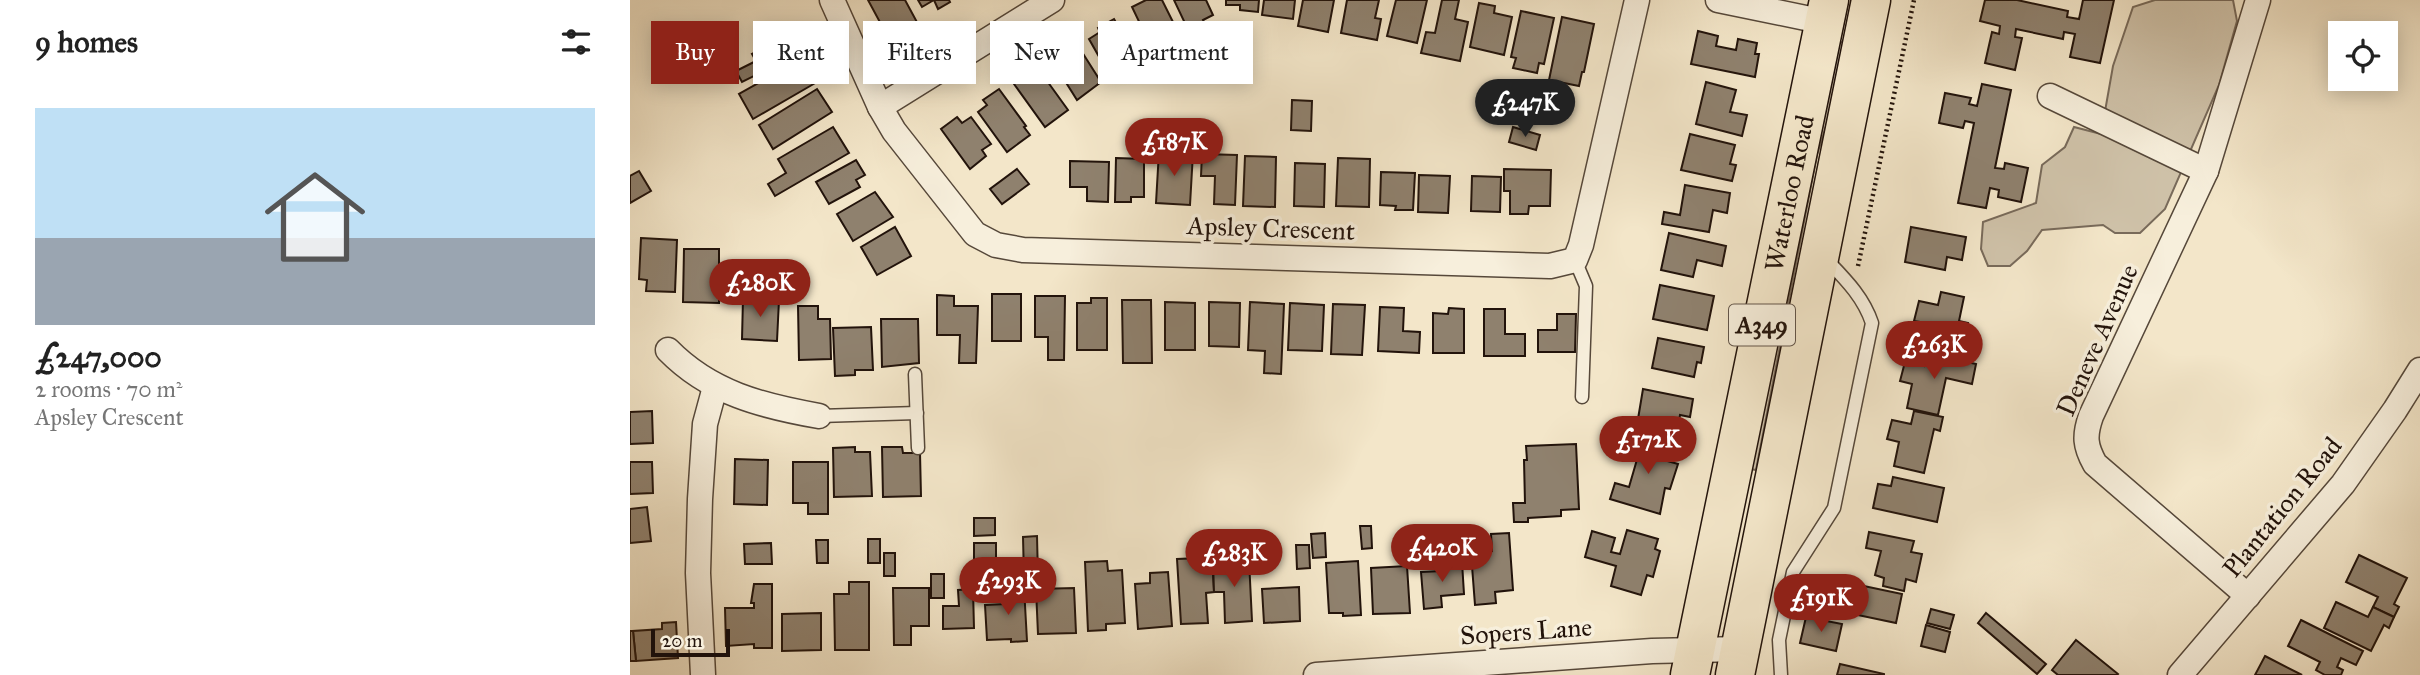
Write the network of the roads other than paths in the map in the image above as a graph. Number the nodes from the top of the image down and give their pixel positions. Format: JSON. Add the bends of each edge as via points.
{"nodes":[{"id":1,"x":832,"y":0,"type":"edge"},
{"id":2,"x":1052,"y":0,"type":"edge"},
{"id":3,"x":1637,"y":0,"type":"edge"},
{"id":4,"x":1718,"y":0,"type":"edge"},
{"id":5,"x":1871,"y":0,"type":"edge"},
{"id":6,"x":2258,"y":0,"type":"edge"},
{"id":7,"x":1827,"y":11,"type":"edge"},
{"id":8,"x":2050,"y":96,"type":"dead end"},
{"id":9,"x":880,"y":107,"type":"junction"},
{"id":10,"x":2206,"y":171,"type":"junction"},
{"id":11,"x":1819,"y":253,"type":"junction"},
{"id":12,"x":1575,"y":260,"type":"junction"},
{"id":13,"x":668,"y":350,"type":"dead end"},
{"id":14,"x":2420,"y":370,"type":"edge"},
{"id":15,"x":915,"y":374,"type":"dead end"},
{"id":16,"x":715,"y":387,"type":"junction"},
{"id":17,"x":1582,"y":397,"type":"dead end"},
{"id":18,"x":917,"y":413,"type":"junction"},
{"id":19,"x":819,"y":416,"type":"joint"},
{"id":20,"x":918,"y":448,"type":"dead end"},
{"id":21,"x":2248,"y":596,"type":"junction"},
{"id":22,"x":1693,"y":662,"type":"edge"},
{"id":23,"x":1737,"y":662,"type":"edge"},
{"id":24,"x":704,"y":675,"type":"edge"},
{"id":25,"x":1316,"y":675,"type":"edge"},
{"id":26,"x":1782,"y":675,"type":"edge"},
{"id":27,"x":2181,"y":675,"type":"edge"}],
"edges":[{"from":1,"to":9,"type":"street","name":"Apsley Crescent"},
{"from":2,"to":9,"type":"street"},
{"from":3,"to":12,"type":"street"},
{"from":4,"to":7,"type":"street"},
{"from":5,"to":11,"type":"main road","name":"Waterloo Road","number":"A349"},
{"from":6,"to":10,"type":"street","name":"Deneve Avenue"},
{"from":7,"to":22,"type":"main road","name":"Waterloo Road","number":"A349"},
{"from":8,"to":10,"type":"street"},
{"from":9,"to":12,"type":"street","name":"Apsley Crescent","via":[[975,234],[996,245],[1023,250],[1550,266]]},
{"from":10,"to":21,"type":"street","name":"Deneve Avenue","via":[[2085,433],[2095,464]]},
{"from":11,"to":23,"type":"main road","name":"Waterloo Road","number":"A349"},
{"from":11,"to":26,"type":"lane","via":[[1853,288],[1872,323],[1834,508],[1793,572],[1779,640]]},
{"from":12,"to":17,"type":"lane","via":[[1586,286]]},
{"from":13,"to":16,"type":"street"},
{"from":14,"to":21,"type":"street","name":"Plantation Road","via":[[2343,484]]},
{"from":15,"to":18,"type":"lane"},
{"from":16,"to":19,"type":"street","via":[[745,400]]},
{"from":16,"to":24,"type":"street","via":[[705,424],[700,499],[698,573]]},
{"from":18,"to":19,"type":"lane"},
{"from":18,"to":20,"type":"lane"},
{"from":21,"to":27,"type":"street","name":"Plantation Road"},
{"from":22,"to":23,"type":"street","name":"Sopers Lane"},
{"from":22,"to":25,"type":"street","name":"Sopers Lane"}]}
